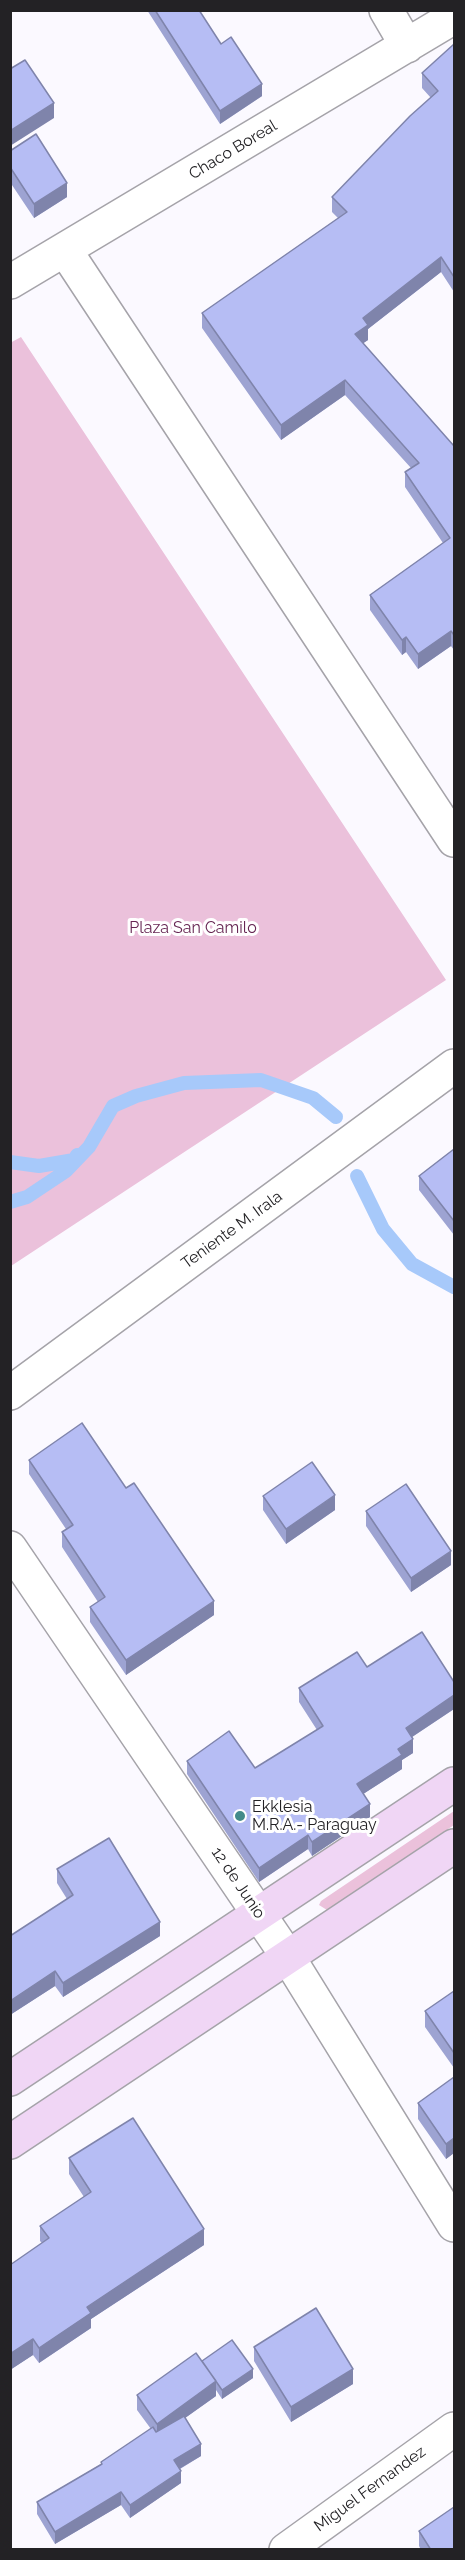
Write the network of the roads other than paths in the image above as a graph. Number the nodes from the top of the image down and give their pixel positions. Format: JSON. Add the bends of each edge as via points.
{"nodes":[{"id":1,"x":386,"y":10,"type":"edge"},
{"id":2,"x":454,"y":17,"type":"edge"},
{"id":3,"x":407,"y":46,"type":"junction"},
{"id":4,"x":65,"y":250,"type":"junction"},
{"id":5,"x":10,"y":282,"type":"edge"},
{"id":6,"x":454,"y":840,"type":"edge"},
{"id":7,"x":454,"y":1066,"type":"edge"},
{"id":8,"x":10,"y":1393,"type":"edge"},
{"id":9,"x":10,"y":1548,"type":"edge"},
{"id":10,"x":454,"y":1784,"type":"edge"},
{"id":11,"x":454,"y":1846,"type":"edge"},
{"id":12,"x":259,"y":1914,"type":"junction"},
{"id":13,"x":288,"y":1957,"type":"junction"},
{"id":14,"x":10,"y":2079,"type":"edge"},
{"id":15,"x":10,"y":2142,"type":"edge"},
{"id":16,"x":454,"y":2225,"type":"edge"},
{"id":17,"x":454,"y":2429,"type":"edge"},
{"id":18,"x":286,"y":2550,"type":"edge"}],
"edges":[{"from":1,"to":3,"type":"street"},
{"from":2,"to":3,"type":"street","name":"Chaco Boreal"},
{"from":3,"to":4,"type":"street","name":"Chaco Boreal"},
{"from":4,"to":5,"type":"street","name":"Chaco Boreal"},
{"from":4,"to":6,"type":"street"},
{"from":7,"to":8,"type":"street","name":"Teniente M. Irala"},
{"from":9,"to":12,"type":"street","name":"12 de Junio"},
{"from":10,"to":12,"type":"street"},
{"from":11,"to":13,"type":"street"},
{"from":12,"to":13,"type":"street","name":"12 de Junio"},
{"from":12,"to":14,"type":"street"},
{"from":13,"to":15,"type":"street"},
{"from":13,"to":16,"type":"street","name":"12 de Junio"},
{"from":17,"to":18,"type":"street","name":"Miguel Fernandez"}]}
